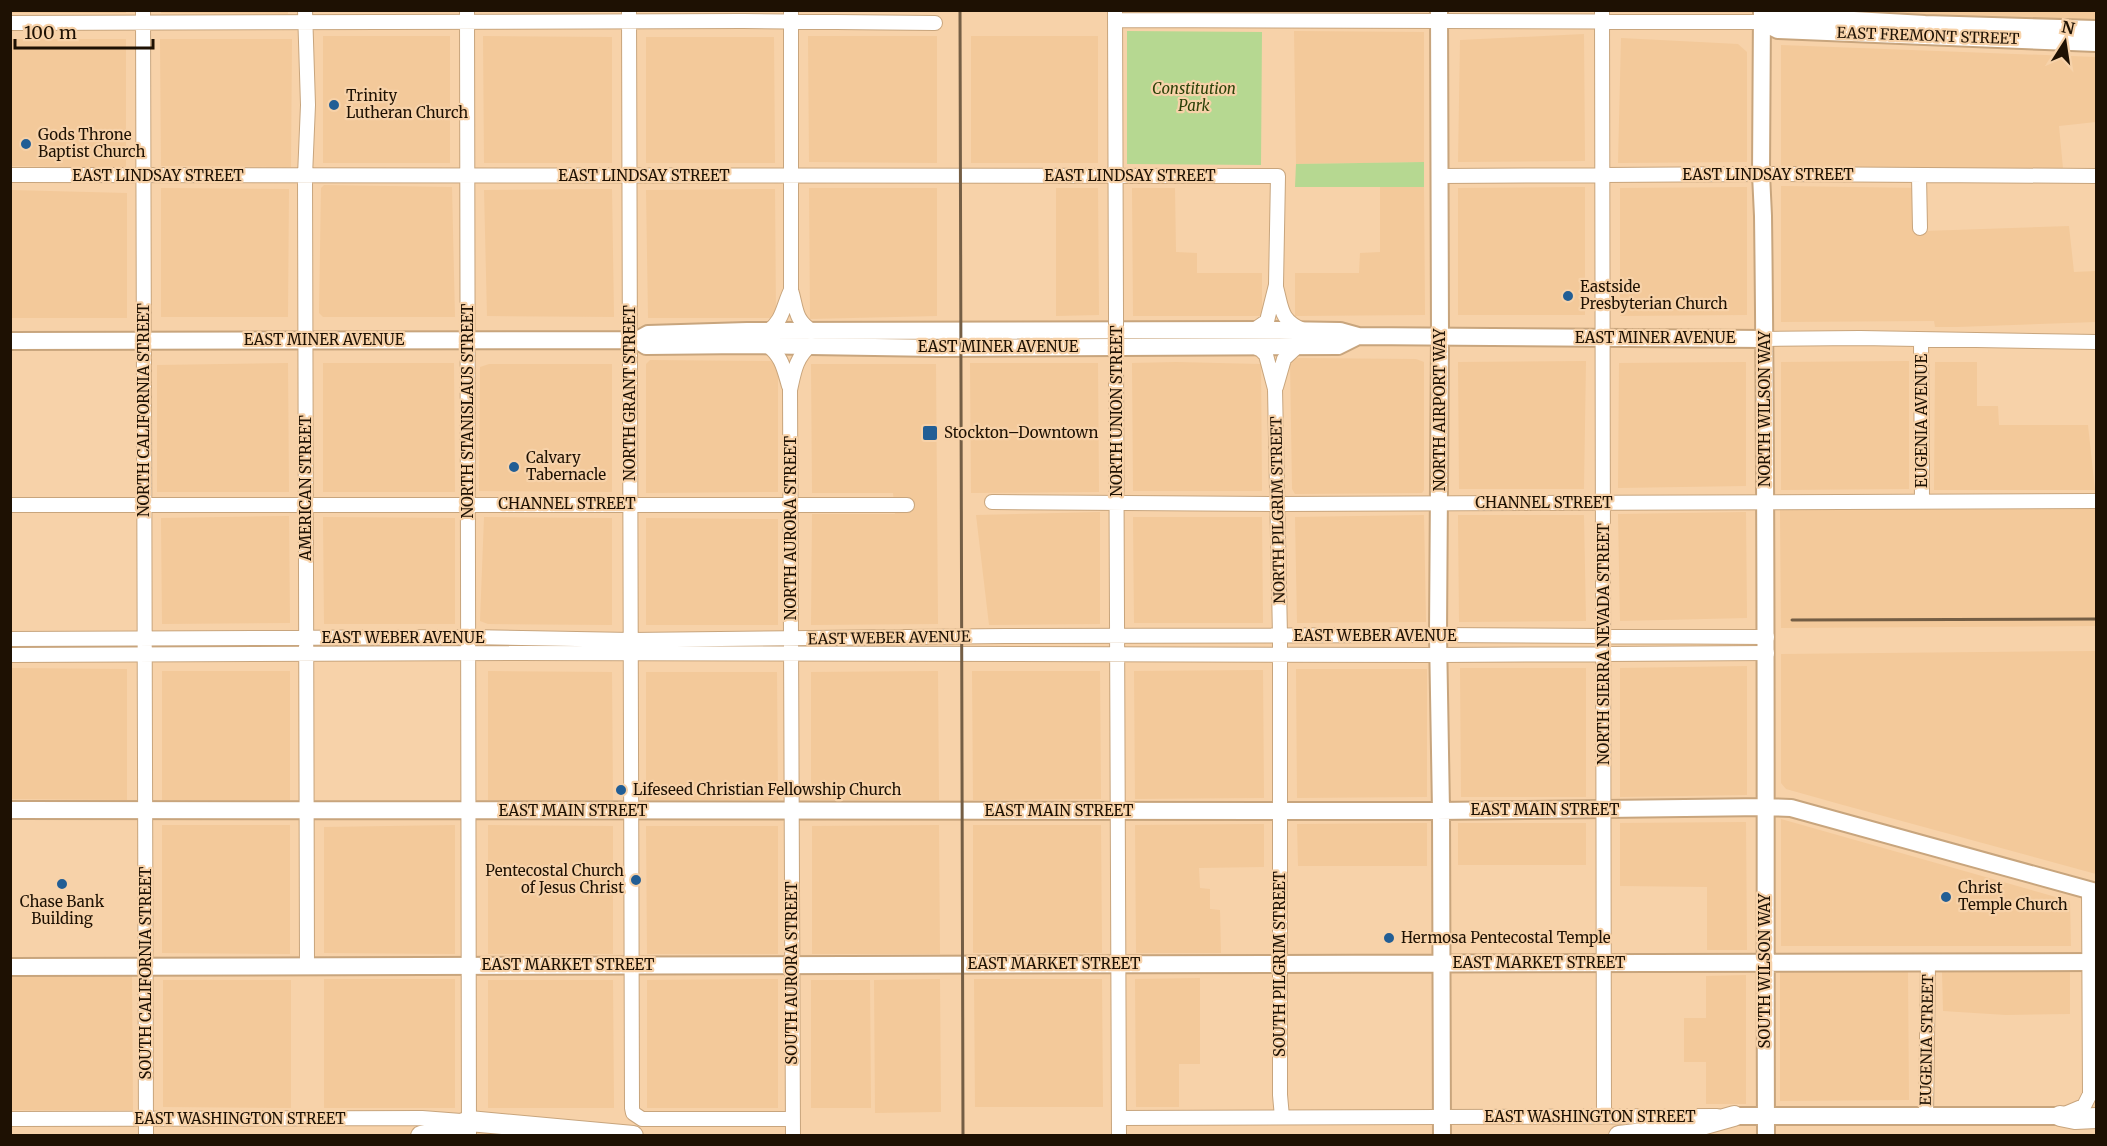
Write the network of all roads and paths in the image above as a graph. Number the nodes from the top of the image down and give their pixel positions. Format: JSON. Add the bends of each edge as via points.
{"nodes":[{"id":1,"x":1115,"y":15,"type":"edge"},
{"id":2,"x":1277,"y":15,"type":"edge"},
{"id":3,"x":629,"y":16,"type":"edge"},
{"id":4,"x":791,"y":16,"type":"edge"},
{"id":5,"x":1439,"y":16,"type":"edge"},
{"id":6,"x":1602,"y":16,"type":"edge"},
{"id":7,"x":1762,"y":16,"type":"edge"},
{"id":8,"x":143,"y":17,"type":"edge"},
{"id":9,"x":305,"y":17,"type":"edge"},
{"id":10,"x":467,"y":17,"type":"edge"},
{"id":11,"x":10,"y":23,"type":"edge"},
{"id":12,"x":934,"y":23,"type":"dead end"},
{"id":13,"x":2097,"y":29,"type":"edge"},
{"id":14,"x":2097,"y":43,"type":"edge"},
{"id":15,"x":1761,"y":174,"type":"junction"},
{"id":16,"x":10,"y":176,"type":"edge"},
{"id":17,"x":143,"y":176,"type":"junction"},
{"id":18,"x":305,"y":176,"type":"junction"},
{"id":19,"x":468,"y":176,"type":"junction"},
{"id":20,"x":630,"y":176,"type":"junction"},
{"id":21,"x":792,"y":176,"type":"junction"},
{"id":22,"x":1116,"y":176,"type":"junction"},
{"id":23,"x":1440,"y":176,"type":"junction"},
{"id":24,"x":1602,"y":176,"type":"junction"},
{"id":25,"x":1919,"y":176,"type":"junction"},
{"id":26,"x":2097,"y":176,"type":"edge"},
{"id":27,"x":1920,"y":228,"type":"dead end"},
{"id":28,"x":1276,"y":285,"type":"junction"},
{"id":29,"x":791,"y":290,"type":"junction"},
{"id":30,"x":1440,"y":337,"type":"junction"},
{"id":31,"x":767,"y":338,"type":"junction"},
{"id":32,"x":812,"y":338,"type":"junction"},
{"id":33,"x":1253,"y":338,"type":"junction"},
{"id":34,"x":1301,"y":338,"type":"junction"},
{"id":35,"x":1603,"y":338,"type":"junction"},
{"id":36,"x":1765,"y":339,"type":"junction"},
{"id":37,"x":144,"y":340,"type":"junction"},
{"id":38,"x":306,"y":340,"type":"junction"},
{"id":39,"x":468,"y":340,"type":"junction"},
{"id":40,"x":633,"y":340,"type":"junction"},
{"id":41,"x":1921,"y":340,"type":"junction"},
{"id":42,"x":10,"y":341,"type":"edge"},
{"id":43,"x":2097,"y":342,"type":"edge"},
{"id":44,"x":1275,"y":389,"type":"junction"},
{"id":45,"x":790,"y":390,"type":"junction"},
{"id":46,"x":2097,"y":501,"type":"edge"},
{"id":47,"x":992,"y":502,"type":"dead end"},
{"id":48,"x":1765,"y":502,"type":"junction"},
{"id":49,"x":1922,"y":502,"type":"junction"},
{"id":50,"x":1117,"y":503,"type":"junction"},
{"id":51,"x":1439,"y":503,"type":"junction"},
{"id":52,"x":1603,"y":503,"type":"junction"},
{"id":53,"x":468,"y":504,"type":"junction"},
{"id":54,"x":630,"y":504,"type":"junction"},
{"id":55,"x":791,"y":504,"type":"junction"},
{"id":56,"x":1279,"y":504,"type":"junction"},
{"id":57,"x":10,"y":505,"type":"edge"},
{"id":58,"x":144,"y":505,"type":"junction"},
{"id":59,"x":306,"y":505,"type":"junction"},
{"id":60,"x":907,"y":505,"type":"dead end"},
{"id":61,"x":1438,"y":635,"type":"junction"},
{"id":62,"x":1118,"y":636,"type":"junction"},
{"id":63,"x":1280,"y":636,"type":"junction"},
{"id":64,"x":468,"y":637,"type":"junction"},
{"id":65,"x":1604,"y":637,"type":"junction"},
{"id":66,"x":145,"y":638,"type":"junction"},
{"id":67,"x":306,"y":638,"type":"junction"},
{"id":68,"x":10,"y":639,"type":"edge"},
{"id":69,"x":791,"y":639,"type":"junction"},
{"id":70,"x":631,"y":640,"type":"junction"},
{"id":71,"x":1767,"y":645,"type":"junction"},
{"id":72,"x":1604,"y":653,"type":"junction"},
{"id":73,"x":631,"y":654,"type":"junction"},
{"id":74,"x":791,"y":654,"type":"junction"},
{"id":75,"x":1118,"y":654,"type":"junction"},
{"id":76,"x":1280,"y":654,"type":"junction"},
{"id":77,"x":10,"y":655,"type":"edge"},
{"id":78,"x":145,"y":655,"type":"junction"},
{"id":79,"x":306,"y":655,"type":"junction"},
{"id":80,"x":468,"y":655,"type":"junction"},
{"id":81,"x":1439,"y":655,"type":"junction"},
{"id":82,"x":1765,"y":807,"type":"junction"},
{"id":83,"x":10,"y":810,"type":"edge"},
{"id":84,"x":146,"y":810,"type":"junction"},
{"id":85,"x":1280,"y":810,"type":"junction"},
{"id":86,"x":1441,"y":810,"type":"junction"},
{"id":87,"x":1604,"y":810,"type":"junction"},
{"id":88,"x":470,"y":811,"type":"junction"},
{"id":89,"x":631,"y":811,"type":"junction"},
{"id":90,"x":792,"y":811,"type":"junction"},
{"id":91,"x":1118,"y":811,"type":"junction"},
{"id":92,"x":307,"y":812,"type":"junction"},
{"id":93,"x":2093,"y":891,"type":"edge"},
{"id":94,"x":2092,"y":962,"type":"edge"},
{"id":95,"x":1442,"y":963,"type":"junction"},
{"id":96,"x":1604,"y":963,"type":"junction"},
{"id":97,"x":1766,"y":963,"type":"junction"},
{"id":98,"x":1928,"y":963,"type":"junction"},
{"id":99,"x":631,"y":964,"type":"junction"},
{"id":100,"x":792,"y":964,"type":"junction"},
{"id":101,"x":1118,"y":964,"type":"junction"},
{"id":102,"x":1280,"y":964,"type":"junction"},
{"id":103,"x":307,"y":965,"type":"junction"},
{"id":104,"x":468,"y":965,"type":"junction"},
{"id":105,"x":146,"y":966,"type":"junction"},
{"id":106,"x":10,"y":967,"type":"edge"},
{"id":107,"x":1766,"y":1115,"type":"junction"},
{"id":108,"x":1604,"y":1116,"type":"junction"},
{"id":109,"x":1734,"y":1116,"type":"junction"},
{"id":110,"x":1926,"y":1116,"type":"junction"},
{"id":111,"x":2060,"y":1116,"type":"junction"},
{"id":112,"x":1119,"y":1118,"type":"junction"},
{"id":113,"x":1282,"y":1118,"type":"junction"},
{"id":114,"x":1442,"y":1118,"type":"junction"},
{"id":115,"x":2097,"y":1118,"type":"edge"},
{"id":116,"x":10,"y":1119,"type":"edge"},
{"id":117,"x":146,"y":1119,"type":"junction"},
{"id":118,"x":793,"y":1119,"type":"junction"},
{"id":119,"x":636,"y":1127,"type":"edge"},
{"id":120,"x":469,"y":1128,"type":"edge"},
{"id":121,"x":146,"y":1136,"type":"edge"},
{"id":122,"x":421,"y":1136,"type":"edge"},
{"id":123,"x":793,"y":1136,"type":"edge"},
{"id":124,"x":1119,"y":1136,"type":"edge"},
{"id":125,"x":1442,"y":1136,"type":"edge"},
{"id":126,"x":1619,"y":1136,"type":"edge"},
{"id":127,"x":1766,"y":1136,"type":"edge"}],
"edges":[{"from":1,"to":2,"type":"street","name":"EAST FREMONT STREET"},
{"from":1,"to":22,"type":"street","name":"NORTH UNION STREET"},
{"from":2,"to":5,"type":"street","name":"EAST FREMONT STREET"},
{"from":3,"to":4,"type":"street"},
{"from":3,"to":10,"type":"street"},
{"from":3,"to":20,"type":"street","name":"NORTH GRANT STREET"},
{"from":4,"to":12,"type":"street"},
{"from":4,"to":21,"type":"street"},
{"from":5,"to":6,"type":"street","name":"EAST FREMONT STREET"},
{"from":5,"to":23,"type":"main road","name":"NORTH AIRPORT WAY"},
{"from":6,"to":7,"type":"street","name":"EAST FREMONT STREET"},
{"from":6,"to":24,"type":"street","name":"NORTH SIERRA NEVADA STREET"},
{"from":7,"to":13,"type":"main road","name":"EAST FREMONT STREET"},
{"from":7,"to":14,"type":"main road","name":"EAST FREMONT STREET","via":[[1778,30]]},
{"from":7,"to":15,"type":"main road","name":"NORTH WILSON WAY"},
{"from":8,"to":9,"type":"street"},
{"from":8,"to":11,"type":"street"},
{"from":8,"to":17,"type":"street","name":"NORTH CALIFORNIA STREET"},
{"from":9,"to":10,"type":"street"},
{"from":9,"to":18,"type":"street","name":"AMERICAN STREET"},
{"from":10,"to":19,"type":"street","name":"NORTH STANISLAUS STREET"},
{"from":15,"to":24,"type":"street","name":"EAST LINDSAY STREET"},
{"from":15,"to":25,"type":"street","name":"EAST LINDSAY STREET"},
{"from":15,"to":36,"type":"main road","name":"NORTH WILSON WAY"},
{"from":16,"to":17,"type":"street","name":"EAST LINDSAY STREET"},
{"from":17,"to":18,"type":"street","name":"EAST LINDSAY STREET"},
{"from":17,"to":37,"type":"street","name":"NORTH CALIFORNIA STREET"},
{"from":18,"to":19,"type":"street","name":"EAST LINDSAY STREET"},
{"from":18,"to":38,"type":"street","name":"AMERICAN STREET"},
{"from":19,"to":20,"type":"street","name":"EAST LINDSAY STREET"},
{"from":19,"to":39,"type":"street","name":"NORTH STANISLAUS STREET"},
{"from":20,"to":21,"type":"street","name":"EAST LINDSAY STREET"},
{"from":20,"to":40,"type":"street","name":"NORTH GRANT STREET"},
{"from":21,"to":22,"type":"street","name":"EAST LINDSAY STREET"},
{"from":21,"to":29,"type":"street"},
{"from":22,"to":28,"type":"street","name":"EAST LINDSAY STREET","via":[[1278,176]]},
{"from":22,"to":50,"type":"street","name":"NORTH UNION STREET","bridge":true},
{"from":23,"to":24,"type":"street","name":"EAST LINDSAY STREET"},
{"from":23,"to":30,"type":"main road","name":"NORTH AIRPORT WAY"},
{"from":24,"to":35,"type":"street","name":"NORTH SIERRA NEVADA STREET"},
{"from":25,"to":26,"type":"street","name":"EAST LINDSAY STREET"},
{"from":25,"to":27,"type":"street"},
{"from":28,"to":33,"type":"street","via":[[1267,321]]},
{"from":28,"to":34,"type":"street","via":[[1284,316]]},
{"from":29,"to":31,"type":"street","via":[[781,319]]},
{"from":29,"to":32,"type":"street","via":[[797,316]]},
{"from":30,"to":34,"type":"main road","name":"EAST MINER AVENUE","via":[[1358,336],[1340,331]]},
{"from":30,"to":35,"type":"main road","name":"EAST MINER AVENUE"},
{"from":30,"to":51,"type":"main road","name":"NORTH AIRPORT WAY"},
{"from":31,"to":32,"type":"main road","name":"EAST MINER AVENUE"},
{"from":31,"to":40,"type":"main road","name":"EAST MINER AVENUE","via":[[648,334]]},
{"from":31,"to":45,"type":"street","name":"NORTH AURORA STREET","via":[[781,359]]},
{"from":32,"to":33,"type":"main road","name":"EAST MINER AVENUE","via":[[938,348]]},
{"from":32,"to":45,"type":"street","name":"NORTH AURORA STREET","via":[[798,359]]},
{"from":33,"to":34,"type":"main road","name":"EAST MINER AVENUE"},
{"from":33,"to":44,"type":"street","name":"NORTH PILGRIM STREET","via":[[1266,355]]},
{"from":34,"to":44,"type":"street","name":"NORTH PILGRIM STREET","via":[[1284,359]]},
{"from":35,"to":36,"type":"main road","name":"EAST MINER AVENUE"},
{"from":35,"to":52,"type":"street","name":"NORTH SIERRA NEVADA STREET"},
{"from":36,"to":41,"type":"street","name":"EAST MINER AVENUE"},
{"from":36,"to":48,"type":"main road","name":"NORTH WILSON WAY"},
{"from":37,"to":38,"type":"main road","name":"EAST MINER AVENUE"},
{"from":37,"to":42,"type":"main road","name":"EAST MINER AVENUE"},
{"from":37,"to":58,"type":"street","name":"NORTH CALIFORNIA STREET"},
{"from":38,"to":39,"type":"main road","name":"EAST MINER AVENUE"},
{"from":38,"to":59,"type":"street","name":"AMERICAN STREET"},
{"from":39,"to":40,"type":"main road","name":"EAST MINER AVENUE"},
{"from":39,"to":53,"type":"street","name":"NORTH STANISLAUS STREET"},
{"from":40,"to":54,"type":"street","name":"NORTH GRANT STREET"},
{"from":41,"to":43,"type":"street","name":"EAST MINER AVENUE"},
{"from":41,"to":49,"type":"street","name":"EUGENIA AVENUE"},
{"from":44,"to":56,"type":"street","name":"NORTH PILGRIM STREET"},
{"from":45,"to":55,"type":"street","name":"NORTH AURORA STREET"},
{"from":46,"to":49,"type":"street","name":"CHANNEL STREET"},
{"from":47,"to":50,"type":"street","name":"CHANNEL STREET"},
{"from":48,"to":49,"type":"street","name":"CHANNEL STREET"},
{"from":48,"to":52,"type":"street","name":"CHANNEL STREET"},
{"from":48,"to":71,"type":"main road","name":"NORTH WILSON WAY"},
{"from":50,"to":56,"type":"street","name":"CHANNEL STREET"},
{"from":50,"to":62,"type":"street","name":"NORTH UNION STREET"},
{"from":51,"to":52,"type":"street","name":"CHANNEL STREET"},
{"from":51,"to":56,"type":"street","name":"CHANNEL STREET"},
{"from":51,"to":61,"type":"main road","name":"NORTH AIRPORT WAY"},
{"from":52,"to":65,"type":"street","name":"NORTH SIERRA NEVADA STREET"},
{"from":53,"to":54,"type":"street","name":"CHANNEL STREET"},
{"from":53,"to":59,"type":"street","name":"CHANNEL STREET"},
{"from":53,"to":64,"type":"street","name":"NORTH STANISLAUS STREET"},
{"from":54,"to":55,"type":"street","name":"CHANNEL STREET"},
{"from":54,"to":70,"type":"street","name":"NORTH GRANT STREET"},
{"from":55,"to":60,"type":"street","name":"CHANNEL STREET"},
{"from":55,"to":69,"type":"street","name":"NORTH AURORA STREET"},
{"from":56,"to":63,"type":"street","name":"NORTH PILGRIM STREET"},
{"from":57,"to":58,"type":"street","name":"CHANNEL STREET"},
{"from":58,"to":59,"type":"street","name":"CHANNEL STREET"},
{"from":58,"to":66,"type":"street","name":"NORTH CALIFORNIA STREET"},
{"from":59,"to":67,"type":"street","name":"AMERICAN STREET"},
{"from":61,"to":63,"type":"street","name":"EAST WEBER AVENUE"},
{"from":61,"to":65,"type":"street","name":"EAST WEBER AVENUE"},
{"from":61,"to":81,"type":"main road","name":"NORTH AIRPORT WAY"},
{"from":62,"to":63,"type":"street","name":"EAST WEBER AVENUE"},
{"from":62,"to":69,"type":"street","name":"EAST WEBER AVENUE"},
{"from":62,"to":75,"type":"street","name":"NORTH UNION STREET"},
{"from":63,"to":76,"type":"street","name":"NORTH PILGRIM STREET"},
{"from":64,"to":67,"type":"street","name":"EAST WEBER AVENUE"},
{"from":64,"to":70,"type":"street","name":"EAST WEBER AVENUE"},
{"from":64,"to":80,"type":"street","name":"NORTH STANISLAUS STREET"},
{"from":65,"to":71,"type":"street","name":"EAST WEBER AVENUE"},
{"from":65,"to":72,"type":"street","name":"NORTH SIERRA NEVADA STREET"},
{"from":66,"to":67,"type":"street","name":"EAST WEBER AVENUE"},
{"from":66,"to":68,"type":"street","name":"EAST WEBER AVENUE"},
{"from":66,"to":78,"type":"street","name":"NORTH CALIFORNIA STREET"},
{"from":67,"to":79,"type":"street","name":"AMERICAN STREET"},
{"from":69,"to":70,"type":"street","name":"EAST WEBER AVENUE"},
{"from":69,"to":74,"type":"street","name":"NORTH AURORA STREET"},
{"from":70,"to":73,"type":"street","name":"NORTH GRANT STREET"},
{"from":71,"to":72,"type":"street","name":"EAST WEBER AVENUE"},
{"from":71,"to":82,"type":"main road","name":"NORTH WILSON WAY"},
{"from":72,"to":81,"type":"street","name":"EAST WEBER AVENUE"},
{"from":72,"to":87,"type":"street","name":"NORTH SIERRA NEVADA STREET"},
{"from":73,"to":74,"type":"street","name":"EAST WEBER AVENUE"},
{"from":73,"to":80,"type":"street","name":"EAST WEBER AVENUE"},
{"from":73,"to":89,"type":"street","name":"NORTH GRANT STREET"},
{"from":74,"to":75,"type":"street","name":"EAST WEBER AVENUE"},
{"from":74,"to":90,"type":"street","name":"NORTH AURORA STREET"},
{"from":75,"to":76,"type":"street","name":"EAST WEBER AVENUE"},
{"from":75,"to":91,"type":"street","name":"NORTH UNION STREET"},
{"from":76,"to":81,"type":"street","name":"EAST WEBER AVENUE"},
{"from":76,"to":85,"type":"street","name":"NORTH PILGRIM STREET"},
{"from":77,"to":78,"type":"street","name":"EAST WEBER AVENUE"},
{"from":78,"to":79,"type":"street","name":"EAST WEBER AVENUE"},
{"from":78,"to":84,"type":"street","name":"NORTH CALIFORNIA STREET"},
{"from":79,"to":80,"type":"street","name":"EAST WEBER AVENUE"},
{"from":79,"to":92,"type":"street","name":"AMERICAN STREET"},
{"from":80,"to":88,"type":"street","name":"NORTH STANISLAUS STREET"},
{"from":81,"to":86,"type":"main road","name":"NORTH AIRPORT WAY"},
{"from":82,"to":87,"type":"main road","name":"EAST MAIN STREET"},
{"from":82,"to":93,"type":"main road","name":"EAST MAIN STREET","via":[[1791,808]]},
{"from":82,"to":97,"type":"main road","name":"SOUTH WILSON WAY"},
{"from":83,"to":84,"type":"main road","name":"EAST MAIN STREET"},
{"from":84,"to":92,"type":"main road","name":"EAST MAIN STREET"},
{"from":84,"to":105,"type":"street","name":"SOUTH CALIFORNIA STREET"},
{"from":85,"to":86,"type":"main road","name":"EAST MAIN STREET"},
{"from":85,"to":91,"type":"main road","name":"EAST MAIN STREET"},
{"from":85,"to":102,"type":"street","name":"SOUTH PILGRIM STREET"},
{"from":86,"to":87,"type":"main road","name":"EAST MAIN STREET"},
{"from":86,"to":95,"type":"main road","name":"NORTH AIRPORT WAY"},
{"from":87,"to":96,"type":"street","name":"NORTH SIERRA NEVADA STREET"},
{"from":88,"to":89,"type":"main road","name":"EAST MAIN STREET"},
{"from":88,"to":92,"type":"main road","name":"EAST MAIN STREET"},
{"from":88,"to":104,"type":"street","name":"NORTH STANISLAUS STREET"},
{"from":89,"to":90,"type":"main road","name":"EAST MAIN STREET"},
{"from":89,"to":99,"type":"street","name":"NORTH GRANT STREET"},
{"from":90,"to":91,"type":"main road","name":"EAST MAIN STREET"},
{"from":90,"to":100,"type":"street","name":"SOUTH AURORA STREET"},
{"from":91,"to":101,"type":"street","name":"NORTH UNION STREET"},
{"from":92,"to":103,"type":"street","name":"AMERICAN STREET"},
{"from":93,"to":94,"type":"street"},
{"from":94,"to":98,"type":"main road","name":"EAST MARKET STREET"},
{"from":94,"to":111,"type":"street","via":[[2090,1094],[2084,1106]]},
{"from":95,"to":96,"type":"main road","name":"EAST MARKET STREET"},
{"from":95,"to":102,"type":"main road","name":"EAST MARKET STREET"},
{"from":95,"to":114,"type":"main road","name":"NORTH AIRPORT WAY"},
{"from":96,"to":97,"type":"main road","name":"EAST MARKET STREET"},
{"from":96,"to":108,"type":"street","name":"NORTH SIERRA NEVADA STREET"},
{"from":97,"to":98,"type":"main road","name":"EAST MARKET STREET"},
{"from":97,"to":107,"type":"main road","name":"SOUTH WILSON WAY"},
{"from":98,"to":110,"type":"street","name":"EUGENIA STREET"},
{"from":99,"to":100,"type":"main road","name":"EAST MARKET STREET"},
{"from":99,"to":104,"type":"main road","name":"EAST MARKET STREET"},
{"from":99,"to":119,"type":"street","name":"NORTH GRANT STREET","via":[[632,1108]]},
{"from":100,"to":101,"type":"main road","name":"EAST MARKET STREET"},
{"from":100,"to":118,"type":"street","name":"SOUTH AURORA STREET"},
{"from":101,"to":102,"type":"main road","name":"EAST MARKET STREET"},
{"from":101,"to":112,"type":"street","name":"NORTH UNION STREET"},
{"from":102,"to":113,"type":"street","name":"SOUTH PILGRIM STREET"},
{"from":103,"to":104,"type":"main road","name":"EAST MARKET STREET"},
{"from":103,"to":105,"type":"main road","name":"EAST MARKET STREET"},
{"from":104,"to":120,"type":"street","name":"NORTH STANISLAUS STREET"},
{"from":105,"to":106,"type":"main road","name":"EAST MARKET STREET"},
{"from":105,"to":117,"type":"street","name":"SOUTH CALIFORNIA STREET"},
{"from":107,"to":109,"type":"main road","name":"EAST WASHINGTON STREET"},
{"from":107,"to":110,"type":"main road","name":"EAST WASHINGTON STREET"},
{"from":107,"to":127,"type":"main road","name":"SOUTH WILSON WAY"},
{"from":108,"to":109,"type":"street","name":"EAST WASHINGTON STREET"},
{"from":108,"to":114,"type":"street","name":"EAST WASHINGTON STREET"},
{"from":109,"to":126,"type":"highway","via":[[1695,1127]]},
{"from":110,"to":111,"type":"main road","name":"EAST WASHINGTON STREET"},
{"from":111,"to":115,"type":"highway"},
{"from":112,"to":113,"type":"street","name":"EAST WASHINGTON STREET"},
{"from":112,"to":124,"type":"street","name":"NORTH UNION STREET"},
{"from":113,"to":114,"type":"street","name":"EAST WASHINGTON STREET"},
{"from":114,"to":125,"type":"main road","name":"NORTH AIRPORT WAY"},
{"from":116,"to":117,"type":"street","name":"EAST WASHINGTON STREET"},
{"from":117,"to":120,"type":"street","name":"EAST WASHINGTON STREET","via":[[422,1118]]},
{"from":117,"to":121,"type":"street","name":"SOUTH CALIFORNIA STREET"},
{"from":118,"to":119,"type":"street"},
{"from":118,"to":123,"type":"street","name":"SOUTH AURORA STREET"},
{"from":119,"to":120,"type":"highway"},
{"from":120,"to":122,"type":"highway"}]}
